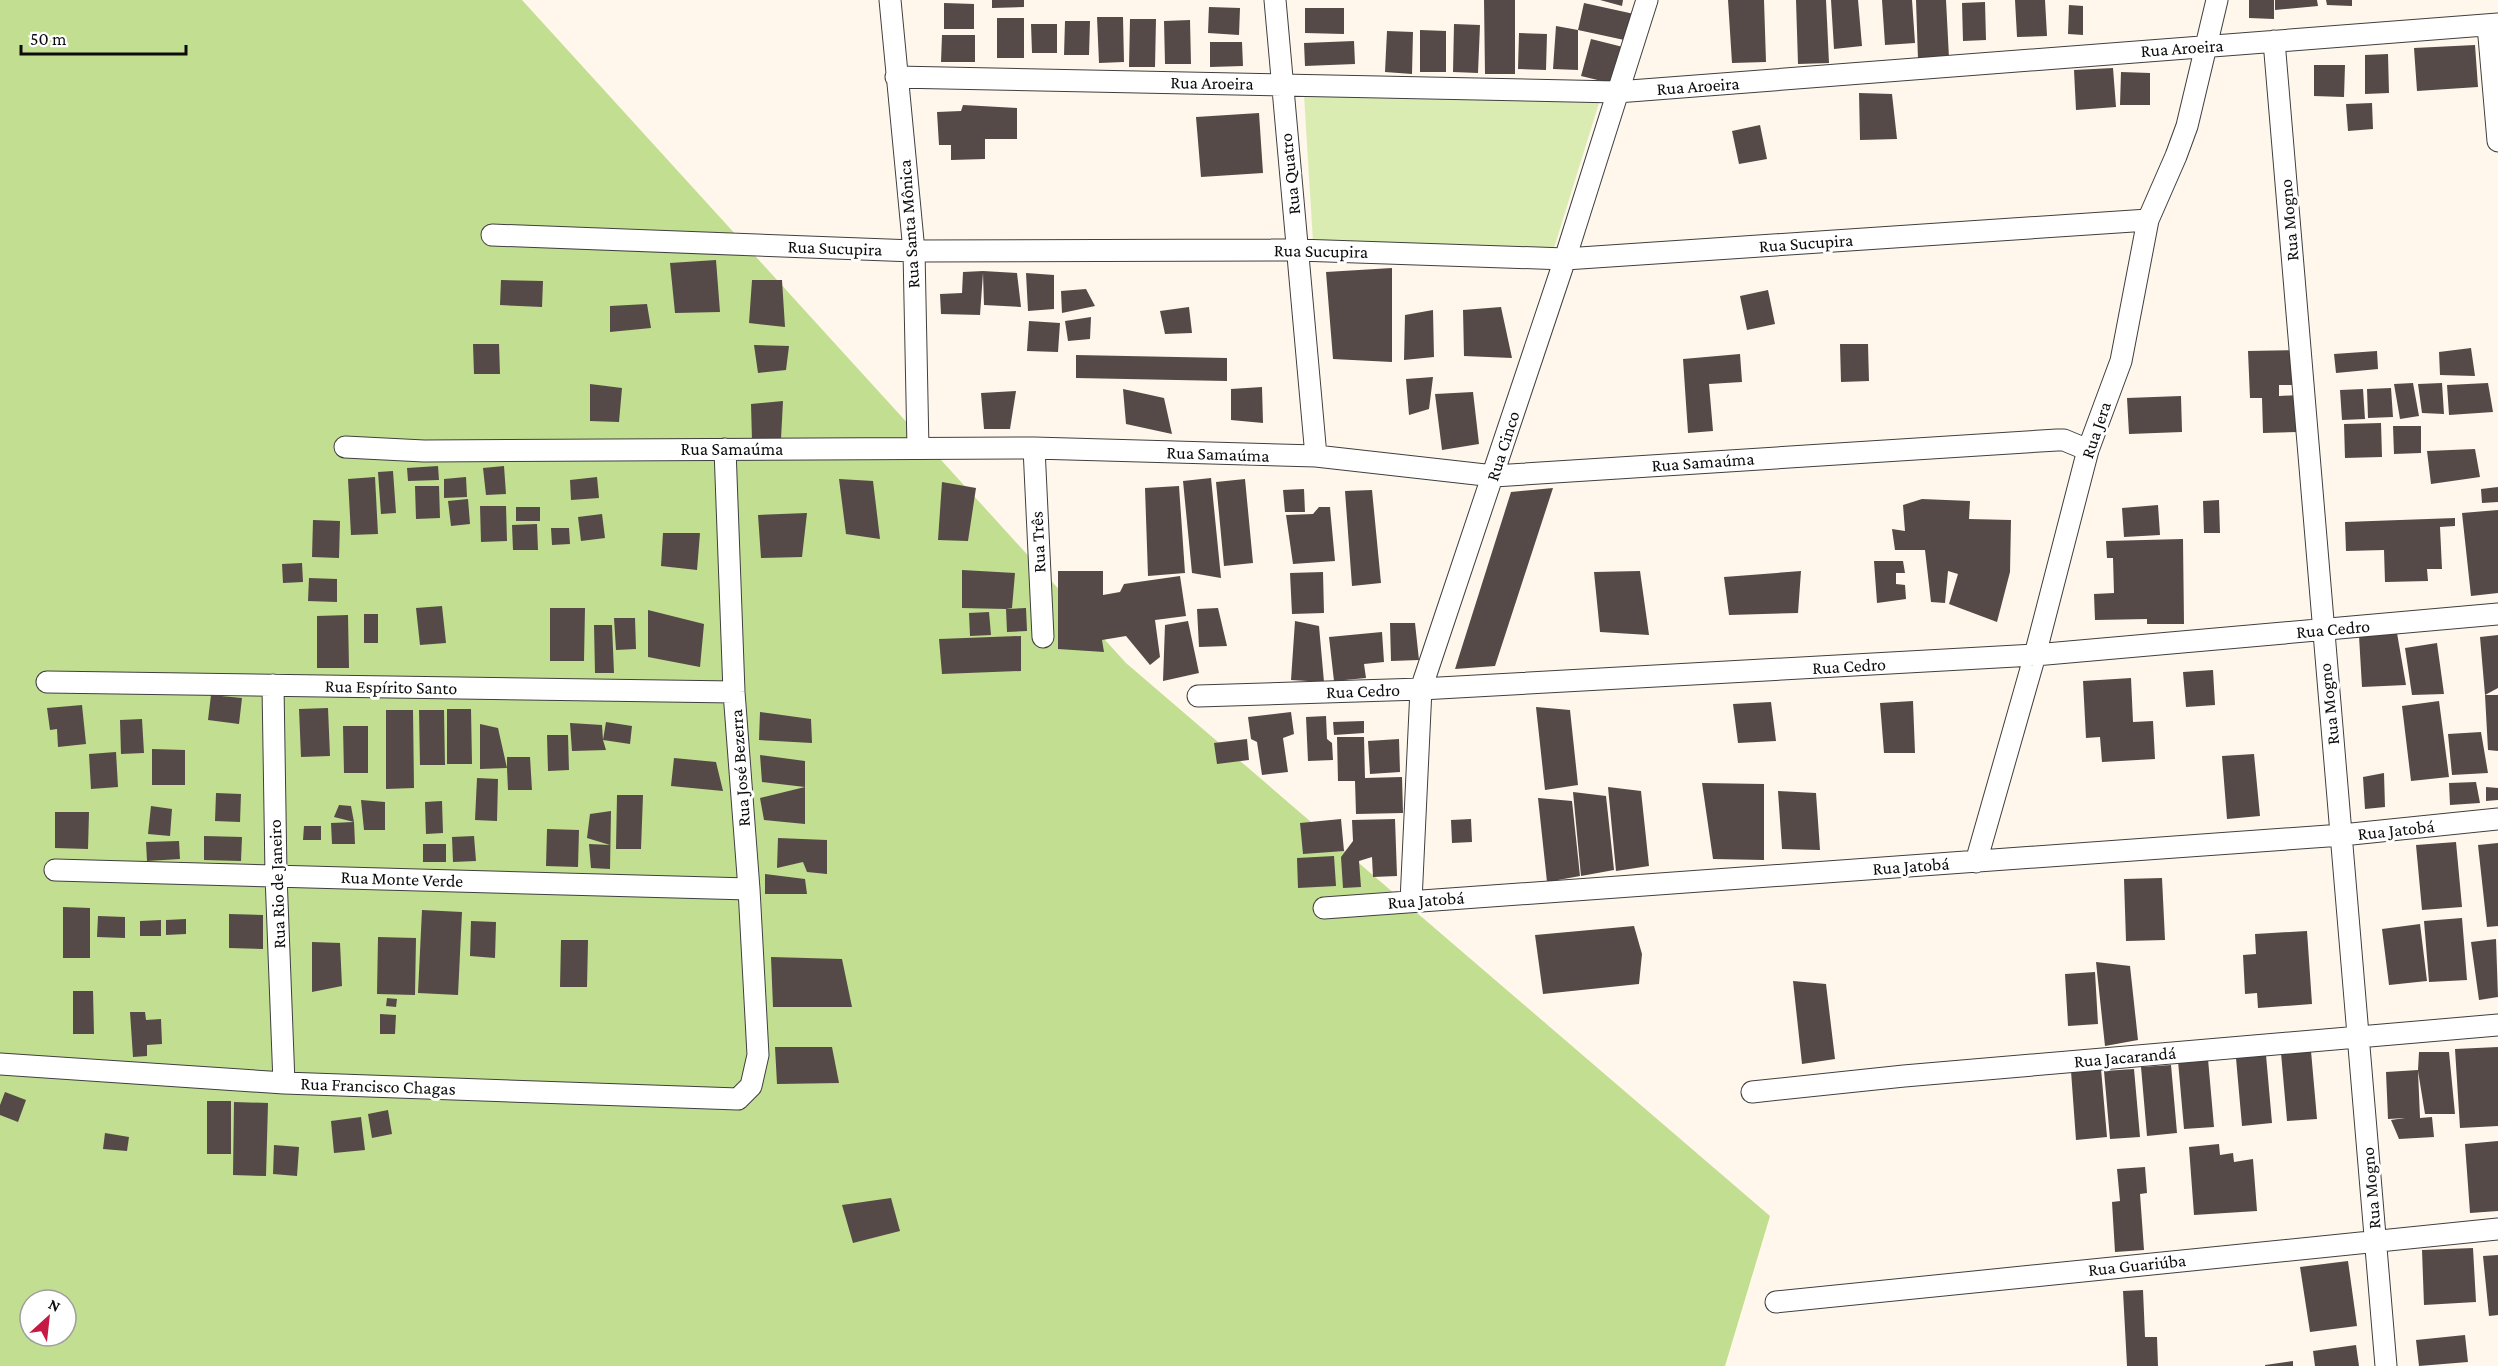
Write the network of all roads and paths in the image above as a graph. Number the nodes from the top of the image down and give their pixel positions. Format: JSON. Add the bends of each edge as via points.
{"nodes":[{"id":1,"x":890,"y":0,"type":"edge"},
{"id":2,"x":1275,"y":0,"type":"edge"},
{"id":3,"x":1647,"y":0,"type":"edge"},
{"id":4,"x":2217,"y":0,"type":"edge"},
{"id":5,"x":2493,"y":25,"type":"edge"},
{"id":6,"x":2274,"y":42,"type":"junction"},
{"id":7,"x":2206,"y":46,"type":"junction"},
{"id":8,"x":896,"y":77,"type":"junction"},
{"id":9,"x":1281,"y":84,"type":"junction"},
{"id":10,"x":1617,"y":92,"type":"junction"},
{"id":11,"x":2498,"y":141,"type":"edge"},
{"id":12,"x":2148,"y":220,"type":"junction"},
{"id":13,"x":492,"y":236,"type":"dead end"},
{"id":14,"x":1298,"y":250,"type":"junction"},
{"id":15,"x":914,"y":251,"type":"junction"},
{"id":16,"x":1565,"y":259,"type":"junction"},
{"id":17,"x":345,"y":447,"type":"dead end"},
{"id":18,"x":918,"y":448,"type":"junction"},
{"id":19,"x":1034,"y":448,"type":"junction"},
{"id":20,"x":725,"y":449,"type":"junction"},
{"id":21,"x":2088,"y":450,"type":"junction"},
{"id":22,"x":1316,"y":456,"type":"junction"},
{"id":23,"x":1494,"y":476,"type":"junction"},
{"id":24,"x":2498,"y":614,"type":"edge"},
{"id":25,"x":2322,"y":630,"type":"junction"},
{"id":26,"x":1043,"y":637,"type":"dead end"},
{"id":27,"x":2035,"y":655,"type":"junction"},
{"id":28,"x":47,"y":682,"type":"dead end"},
{"id":29,"x":273,"y":685,"type":"junction"},
{"id":30,"x":1421,"y":689,"type":"junction"},
{"id":31,"x":734,"y":692,"type":"junction"},
{"id":32,"x":1198,"y":696,"type":"dead end"},
{"id":33,"x":2498,"y":819,"type":"edge"},
{"id":34,"x":2342,"y":836,"type":"junction"},
{"id":35,"x":1976,"y":862,"type":"junction"},
{"id":36,"x":55,"y":870,"type":"dead end"},
{"id":37,"x":276,"y":876,"type":"junction"},
{"id":38,"x":749,"y":889,"type":"junction"},
{"id":39,"x":1411,"y":900,"type":"junction"},
{"id":40,"x":1324,"y":908,"type":"dead end"},
{"id":41,"x":2498,"y":1025,"type":"edge"},
{"id":42,"x":2358,"y":1037,"type":"junction"},
{"id":43,"x":0,"y":1064,"type":"edge"},
{"id":44,"x":284,"y":1083,"type":"junction"},
{"id":45,"x":751,"y":1086,"type":"joint"},
{"id":46,"x":1752,"y":1092,"type":"dead end"},
{"id":47,"x":2498,"y":1229,"type":"edge"},
{"id":48,"x":2375,"y":1241,"type":"junction"},
{"id":49,"x":1776,"y":1302,"type":"dead end"},
{"id":50,"x":2386,"y":1366,"type":"edge"}],
"edges":[{"from":1,"to":8,"type":"street","name":"Rua Santa Mônica"},
{"from":2,"to":9,"type":"street","name":"Rua Quatro"},
{"from":3,"to":10,"type":"street","name":"Rua Cinco"},
{"from":4,"to":7,"type":"street","name":"Rua Jera"},
{"from":5,"to":6,"type":"street","name":"Rua Aroeira"},
{"from":5,"to":11,"type":"street"},
{"from":6,"to":7,"type":"street","name":"Rua Aroeira"},
{"from":6,"to":25,"type":"street","name":"Rua Mogno"},
{"from":7,"to":10,"type":"street","name":"Rua Aroeira"},
{"from":7,"to":12,"type":"street","name":"Rua Jera","via":[[2187,126]]},
{"from":8,"to":9,"type":"street","name":"Rua Aroeira"},
{"from":8,"to":15,"type":"street","name":"Rua Santa Mônica"},
{"from":9,"to":10,"type":"street","name":"Rua Aroeira"},
{"from":9,"to":14,"type":"street","name":"Rua Quatro"},
{"from":10,"to":16,"type":"street","name":"Rua Cinco"},
{"from":12,"to":16,"type":"street","name":"Rua Sucupira"},
{"from":12,"to":21,"type":"street","name":"Rua Jera","via":[[2121,360]]},
{"from":13,"to":15,"type":"street","name":"Rua Sucupira"},
{"from":14,"to":15,"type":"street","name":"Rua Sucupira"},
{"from":14,"to":16,"type":"street","name":"Rua Sucupira"},
{"from":14,"to":22,"type":"street","name":"Rua Quatro"},
{"from":15,"to":18,"type":"street","name":"Rua Santa Mônica"},
{"from":16,"to":23,"type":"street","name":"Rua Cinco"},
{"from":17,"to":20,"type":"street","name":"Rua Samaúma","via":[[424,451]]},
{"from":18,"to":19,"type":"street","name":"Rua Samaúma"},
{"from":18,"to":20,"type":"street","name":"Rua Samaúma"},
{"from":19,"to":22,"type":"street","name":"Rua Samaúma"},
{"from":19,"to":26,"type":"street","name":"Rua Três"},
{"from":20,"to":31,"type":"street","name":"Rua José Bezerra"},
{"from":21,"to":23,"type":"street","name":"Rua Samaúma","via":[[2057,440]]},
{"from":21,"to":27,"type":"street","name":"Rua Jera"},
{"from":22,"to":23,"type":"street","name":"Rua Samaúma"},
{"from":23,"to":30,"type":"street","name":"Rua Cinco"},
{"from":24,"to":25,"type":"street","name":"Rua Cedro"},
{"from":25,"to":27,"type":"street","name":"Rua Cedro"},
{"from":25,"to":34,"type":"street","name":"Rua Mogno"},
{"from":27,"to":30,"type":"street","name":"Rua Cedro"},
{"from":27,"to":35,"type":"street","name":"Rua Jera"},
{"from":28,"to":29,"type":"street","name":"Rua Espírito Santo"},
{"from":29,"to":31,"type":"street","name":"Rua Espírito Santo"},
{"from":29,"to":37,"type":"street","name":"Rua Rio de Janeiro"},
{"from":30,"to":32,"type":"street","name":"Rua Cedro"},
{"from":30,"to":39,"type":"street","name":"Rua Cinco"},
{"from":31,"to":38,"type":"street","name":"Rua José Bezerra"},
{"from":33,"to":34,"type":"street","name":"Rua Jatobá"},
{"from":34,"to":35,"type":"street","name":"Rua Jatobá"},
{"from":34,"to":42,"type":"street","name":"Rua Mogno"},
{"from":35,"to":39,"type":"street","name":"Rua Jatobá"},
{"from":36,"to":37,"type":"street","name":"Rua Monte Verde"},
{"from":37,"to":38,"type":"street","name":"Rua Monte Verde"},
{"from":37,"to":44,"type":"street","name":"Rua Rio de Janeiro"},
{"from":38,"to":45,"type":"street","name":"Rua José Bezerra","via":[[758,1055]]},
{"from":39,"to":40,"type":"street","name":"Rua Jatobá"},
{"from":41,"to":42,"type":"street","name":"Rua Jacarandá"},
{"from":42,"to":46,"type":"street","name":"Rua Jacarandá"},
{"from":42,"to":48,"type":"street","name":"Rua Mogno"},
{"from":43,"to":44,"type":"street","name":"Rua Francisco Chagas"},
{"from":44,"to":45,"type":"street","name":"Rua Francisco Chagas","via":[[738,1099]]},
{"from":47,"to":48,"type":"street","name":"Rua Guariúba"},
{"from":48,"to":49,"type":"street","name":"Rua Guariúba"},
{"from":48,"to":50,"type":"street","name":"Rua Mogno"}]}
